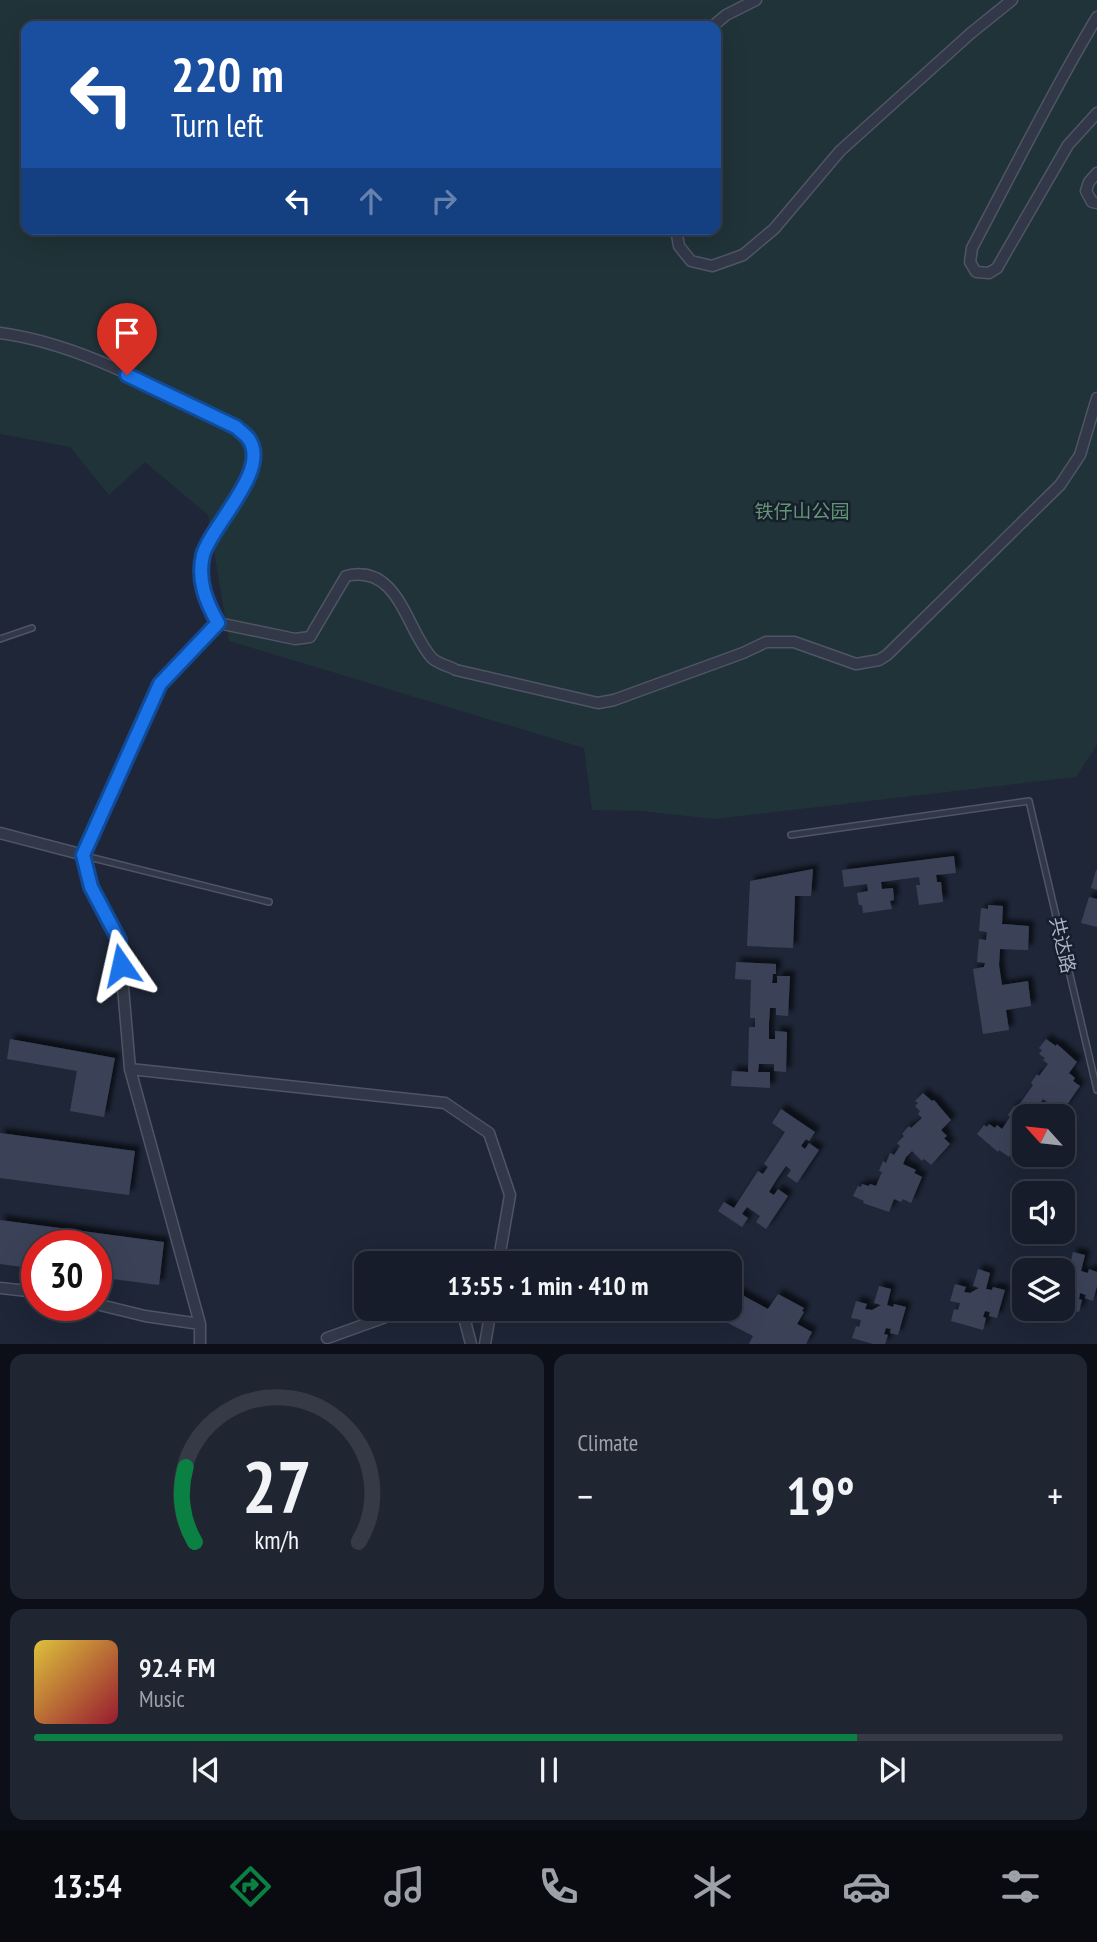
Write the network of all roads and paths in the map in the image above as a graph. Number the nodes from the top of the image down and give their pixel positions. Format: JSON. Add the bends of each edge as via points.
{"nodes":[{"id":1,"x":756,"y":0,"type":"edge"},
{"id":2,"x":1012,"y":0,"type":"edge"},
{"id":3,"x":1097,"y":16,"type":"edge"},
{"id":4,"x":719,"y":21,"type":"edge"},
{"id":5,"x":1097,"y":113,"type":"edge"},
{"id":6,"x":1097,"y":173,"type":"edge"},
{"id":7,"x":1097,"y":203,"type":"edge"},
{"id":8,"x":677,"y":235,"type":"edge"},
{"id":9,"x":0,"y":333,"type":"edge"},
{"id":10,"x":1097,"y":398,"type":"edge"},
{"id":11,"x":218,"y":623,"type":"junction"},
{"id":12,"x":32,"y":628,"type":"dead end"},
{"id":13,"x":0,"y":639,"type":"edge"},
{"id":14,"x":0,"y":833,"type":"edge"},
{"id":15,"x":791,"y":835,"type":"dead end"},
{"id":16,"x":83,"y":855,"type":"junction"},
{"id":17,"x":269,"y":902,"type":"dead end"},
{"id":18,"x":130,"y":1069,"type":"junction"},
{"id":19,"x":1097,"y":1090,"type":"edge"},
{"id":20,"x":500,"y":1251,"type":"edge"},
{"id":21,"x":0,"y":1288,"type":"edge"},
{"id":22,"x":21,"y":1290,"type":"edge"},
{"id":23,"x":112,"y":1308,"type":"edge"},
{"id":24,"x":374,"y":1321,"type":"edge"},
{"id":25,"x":466,"y":1321,"type":"edge"},
{"id":26,"x":489,"y":1321,"type":"edge"},
{"id":27,"x":200,"y":1324,"type":"junction"},
{"id":28,"x":327,"y":1338,"type":"dead end"},
{"id":29,"x":200,"y":1343,"type":"edge"},
{"id":30,"x":471,"y":1343,"type":"edge"},
{"id":31,"x":485,"y":1343,"type":"edge"}],
"edges":[{"from":1,"to":4,"type":"street"},
{"from":2,"to":8,"type":"street","via":[[840,151],[774,229],[743,256],[712,266],[691,261]]},
{"from":3,"to":5,"type":"street","via":[[972,248],[970,262],[976,272],[997,268],[1068,145]]},
{"from":6,"to":7,"type":"street","via":[[1086,191]]},
{"from":9,"to":11,"type":"street","via":[[83,354],[236,427],[250,440],[254,455],[251,475],[203,555],[201,581]]},
{"from":10,"to":11,"type":"street","via":[[1080,455],[1060,485],[903,641],[887,655],[867,663],[856,664],[794,642],[766,642],[598,703],[435,661],[418,640],[402,603],[382,582],[360,572],[346,576],[310,637],[295,639]]},
{"from":11,"to":16,"type":"street","via":[[160,684]]},
{"from":12,"to":13,"type":"lane"},
{"from":14,"to":16,"type":"street"},
{"from":15,"to":19,"type":"lane","name":"共达路","via":[[1029,801]]},
{"from":16,"to":17,"type":"lane"},
{"from":16,"to":18,"type":"street","via":[[91,887],[119,940]]},
{"from":18,"to":20,"type":"street","via":[[445,1102],[489,1133],[510,1195]]},
{"from":18,"to":27,"type":"street"},
{"from":21,"to":22,"type":"street"},
{"from":23,"to":27,"type":"street"},
{"from":24,"to":28,"type":"street"},
{"from":25,"to":30,"type":"street"},
{"from":26,"to":31,"type":"street"},
{"from":27,"to":29,"type":"street"}]}
